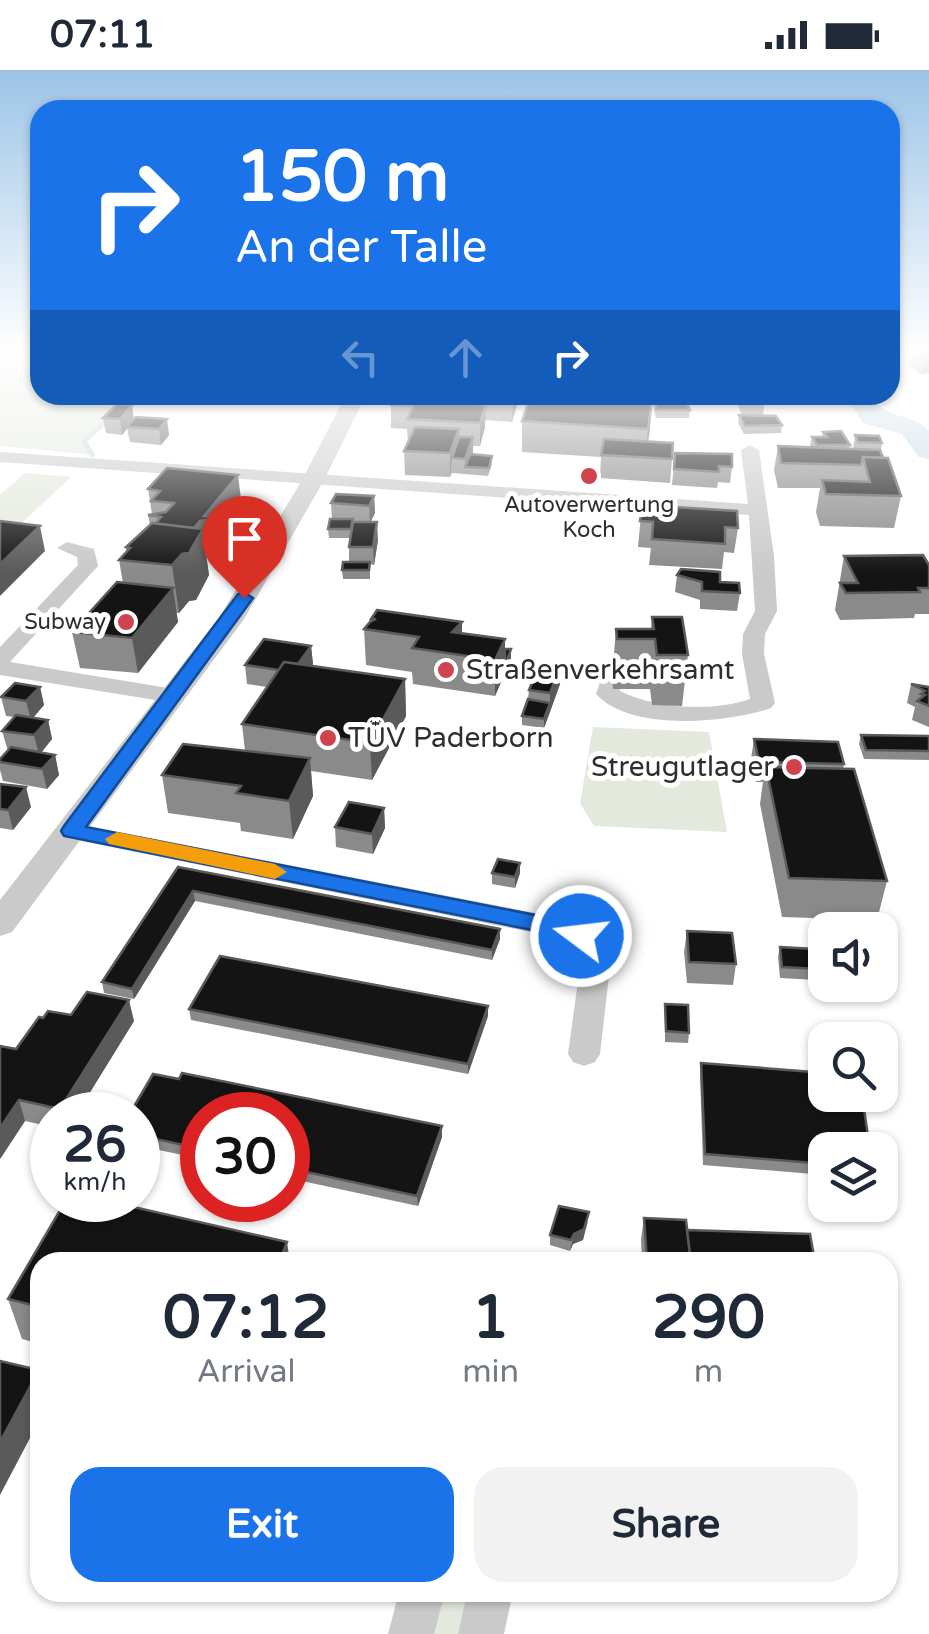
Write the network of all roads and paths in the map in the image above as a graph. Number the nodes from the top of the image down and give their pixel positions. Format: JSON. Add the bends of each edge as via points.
{"nodes":[{"id":1,"x":340,"y":426,"type":"edge"},
{"id":2,"x":750,"y":450,"type":"dead end"},
{"id":3,"x":0,"y":457,"type":"edge"},
{"id":4,"x":312,"y":482,"type":"junction"},
{"id":5,"x":757,"y":510,"type":"junction"},
{"id":6,"x":68,"y":548,"type":"dead end"},
{"id":7,"x":0,"y":663,"type":"edge"},
{"id":8,"x":609,"y":684,"type":"dead end"},
{"id":9,"x":174,"y":696,"type":"junction"},
{"id":10,"x":72,"y":831,"type":"junction"},
{"id":11,"x":0,"y":924,"type":"edge"},
{"id":12,"x":584,"y":1054,"type":"dead end"},
{"id":13,"x":419,"y":1602,"type":"edge"},
{"id":14,"x":488,"y":1602,"type":"edge"},
{"id":15,"x":411,"y":1634,"type":"edge"},
{"id":16,"x":481,"y":1634,"type":"edge"}],
"edges":[{"from":1,"to":4,"type":"street"},
{"from":2,"to":5,"type":"street"},
{"from":3,"to":4,"type":"street"},
{"from":4,"to":5,"type":"street"},
{"from":4,"to":9,"type":"street","via":[[232,619]]},
{"from":5,"to":8,"type":"street","via":[[766,611],[753,654],[762,703],[736,712],[642,710],[608,694]]},
{"from":6,"to":7,"type":"street","via":[[87,553],[88,566]]},
{"from":7,"to":9,"type":"street","via":[[8,671]]},
{"from":9,"to":10,"type":"street"},
{"from":10,"to":11,"type":"street"},
{"from":10,"to":12,"type":"street","via":[[581,936],[596,958]]},
{"from":13,"to":15,"type":"street"},
{"from":14,"to":16,"type":"street"}]}
